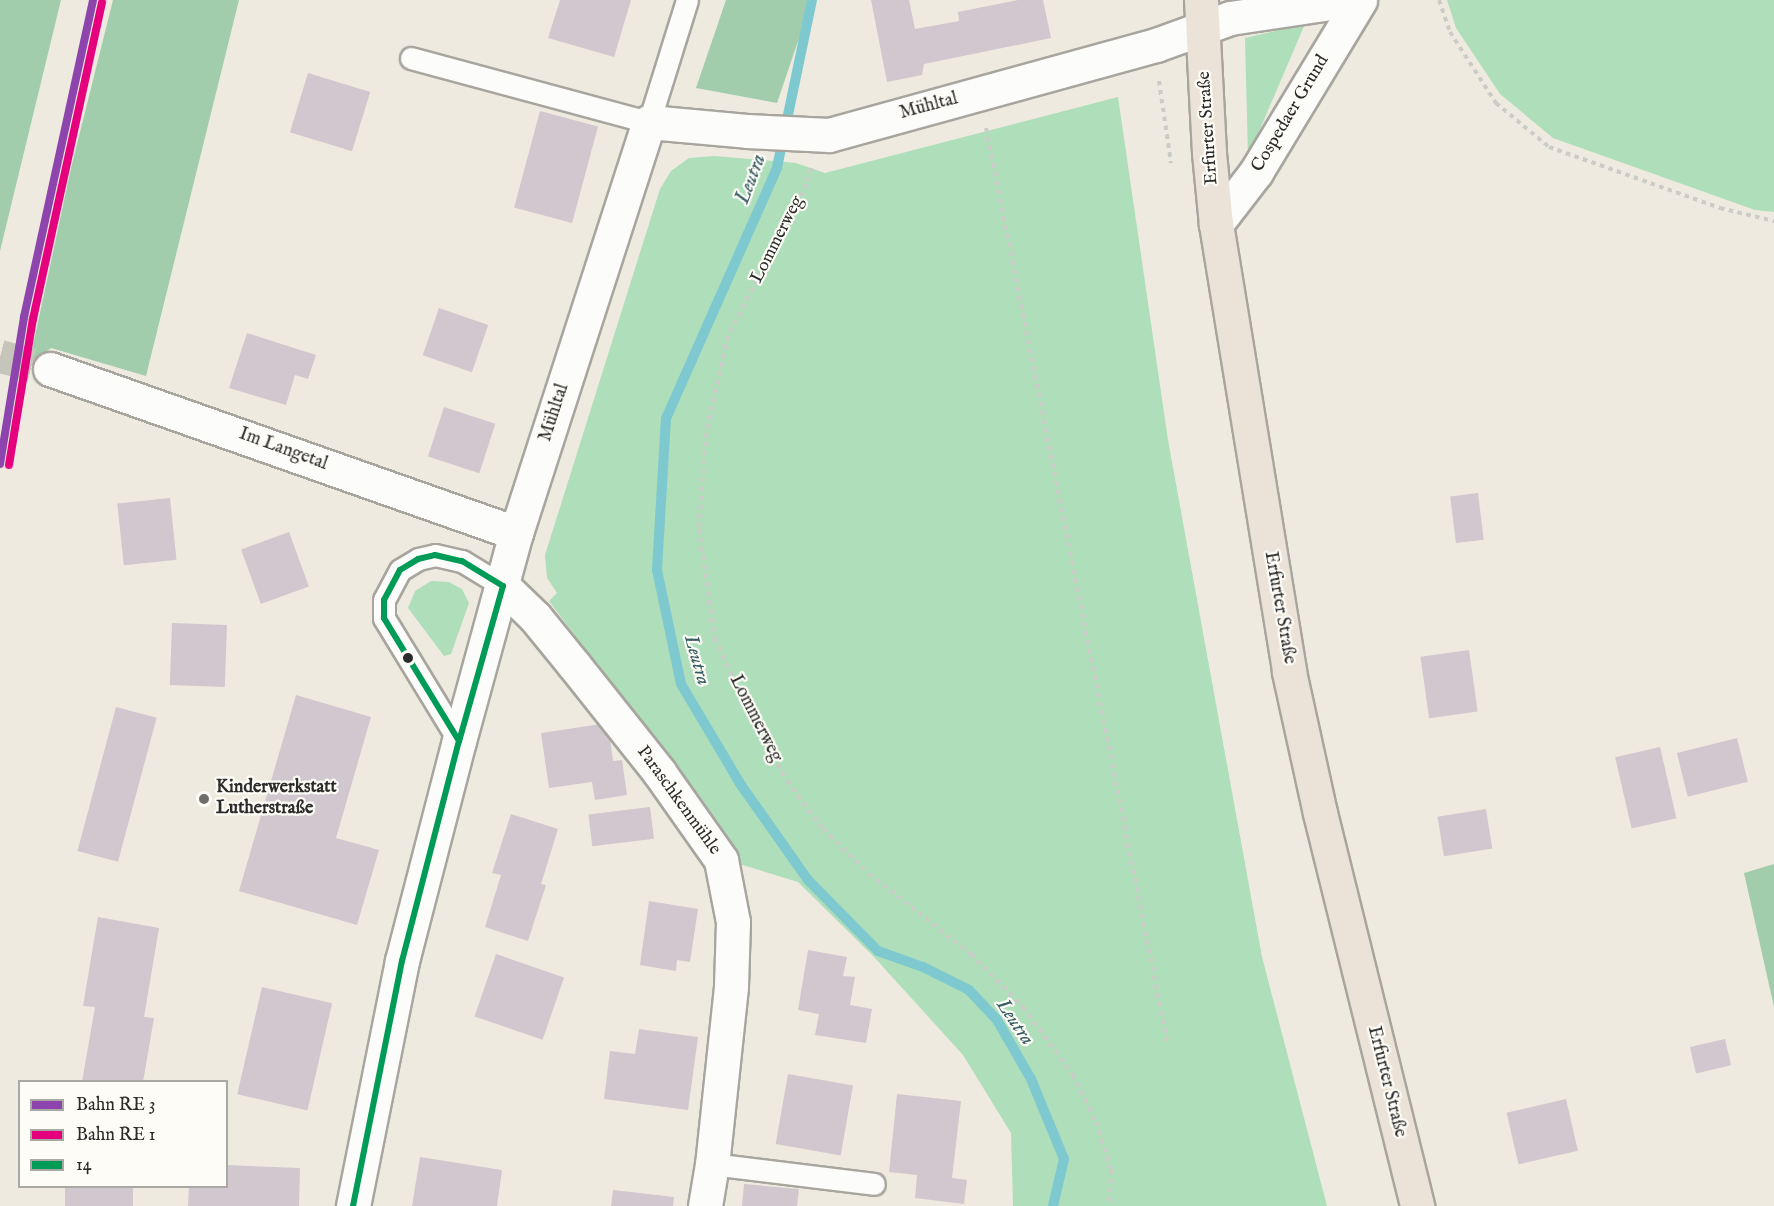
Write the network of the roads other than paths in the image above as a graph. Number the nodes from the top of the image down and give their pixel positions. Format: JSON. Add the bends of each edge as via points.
{"nodes":[{"id":1,"x":687,"y":0,"type":"edge"},
{"id":2,"x":1351,"y":0,"type":"edge"},
{"id":3,"x":1360,"y":0,"type":"edge"},
{"id":4,"x":1201,"y":14,"type":"edge"},
{"id":5,"x":411,"y":57,"type":"dead end"},
{"id":6,"x":649,"y":122,"type":"junction"},
{"id":7,"x":1216,"y":224,"type":"junction"},
{"id":8,"x":50,"y":369,"type":"tunnel mouth"},
{"id":9,"x":516,"y":533,"type":"junction"},
{"id":10,"x":503,"y":586,"type":"junction"},
{"id":11,"x":459,"y":741,"type":"junction"},
{"id":12,"x":712,"y":1164,"type":"junction"},
{"id":13,"x":874,"y":1184,"type":"dead end"},
{"id":14,"x":353,"y":1206,"type":"edge"},
{"id":15,"x":705,"y":1206,"type":"edge"},
{"id":16,"x":1417,"y":1206,"type":"edge"}],
"edges":[{"from":1,"to":6,"type":"lane","name":"Mühltal"},
{"from":2,"to":4,"type":"street","via":[[1230,18]]},
{"from":3,"to":7,"type":"street","name":"Cospedaer Grund","via":[[1256,172]]},
{"from":4,"to":6,"type":"street","name":"Mühltal","via":[[1156,45],[829,135]]},
{"from":4,"to":7,"type":"main road","name":"Erfurter Straße"},
{"from":5,"to":6,"type":"lane","name":"Mühltal"},
{"from":6,"to":9,"type":"street","name":"Mühltal"},
{"from":7,"to":16,"type":"main road","name":"Erfurter Straße","via":[[1289,672]]},
{"from":8,"to":9,"type":"street","name":"Im Langetal"},
{"from":9,"to":10,"type":"street","name":"Mühltal"},
{"from":10,"to":11,"type":"street","name":"Mühltal"},
{"from":10,"to":11,"type":"lane","via":[[462,561],[435,555],[418,559],[400,570],[384,600],[384,618]]},
{"from":10,"to":12,"type":"street","name":"Paraschkenmühle","via":[[535,617],[574,665],[659,772],[721,860],[733,922],[731,987]]},
{"from":11,"to":14,"type":"street","name":"Mühltal","via":[[402,961]]},
{"from":12,"to":13,"type":"lane"},
{"from":12,"to":15,"type":"street","name":"Paraschkenmühle"}]}
